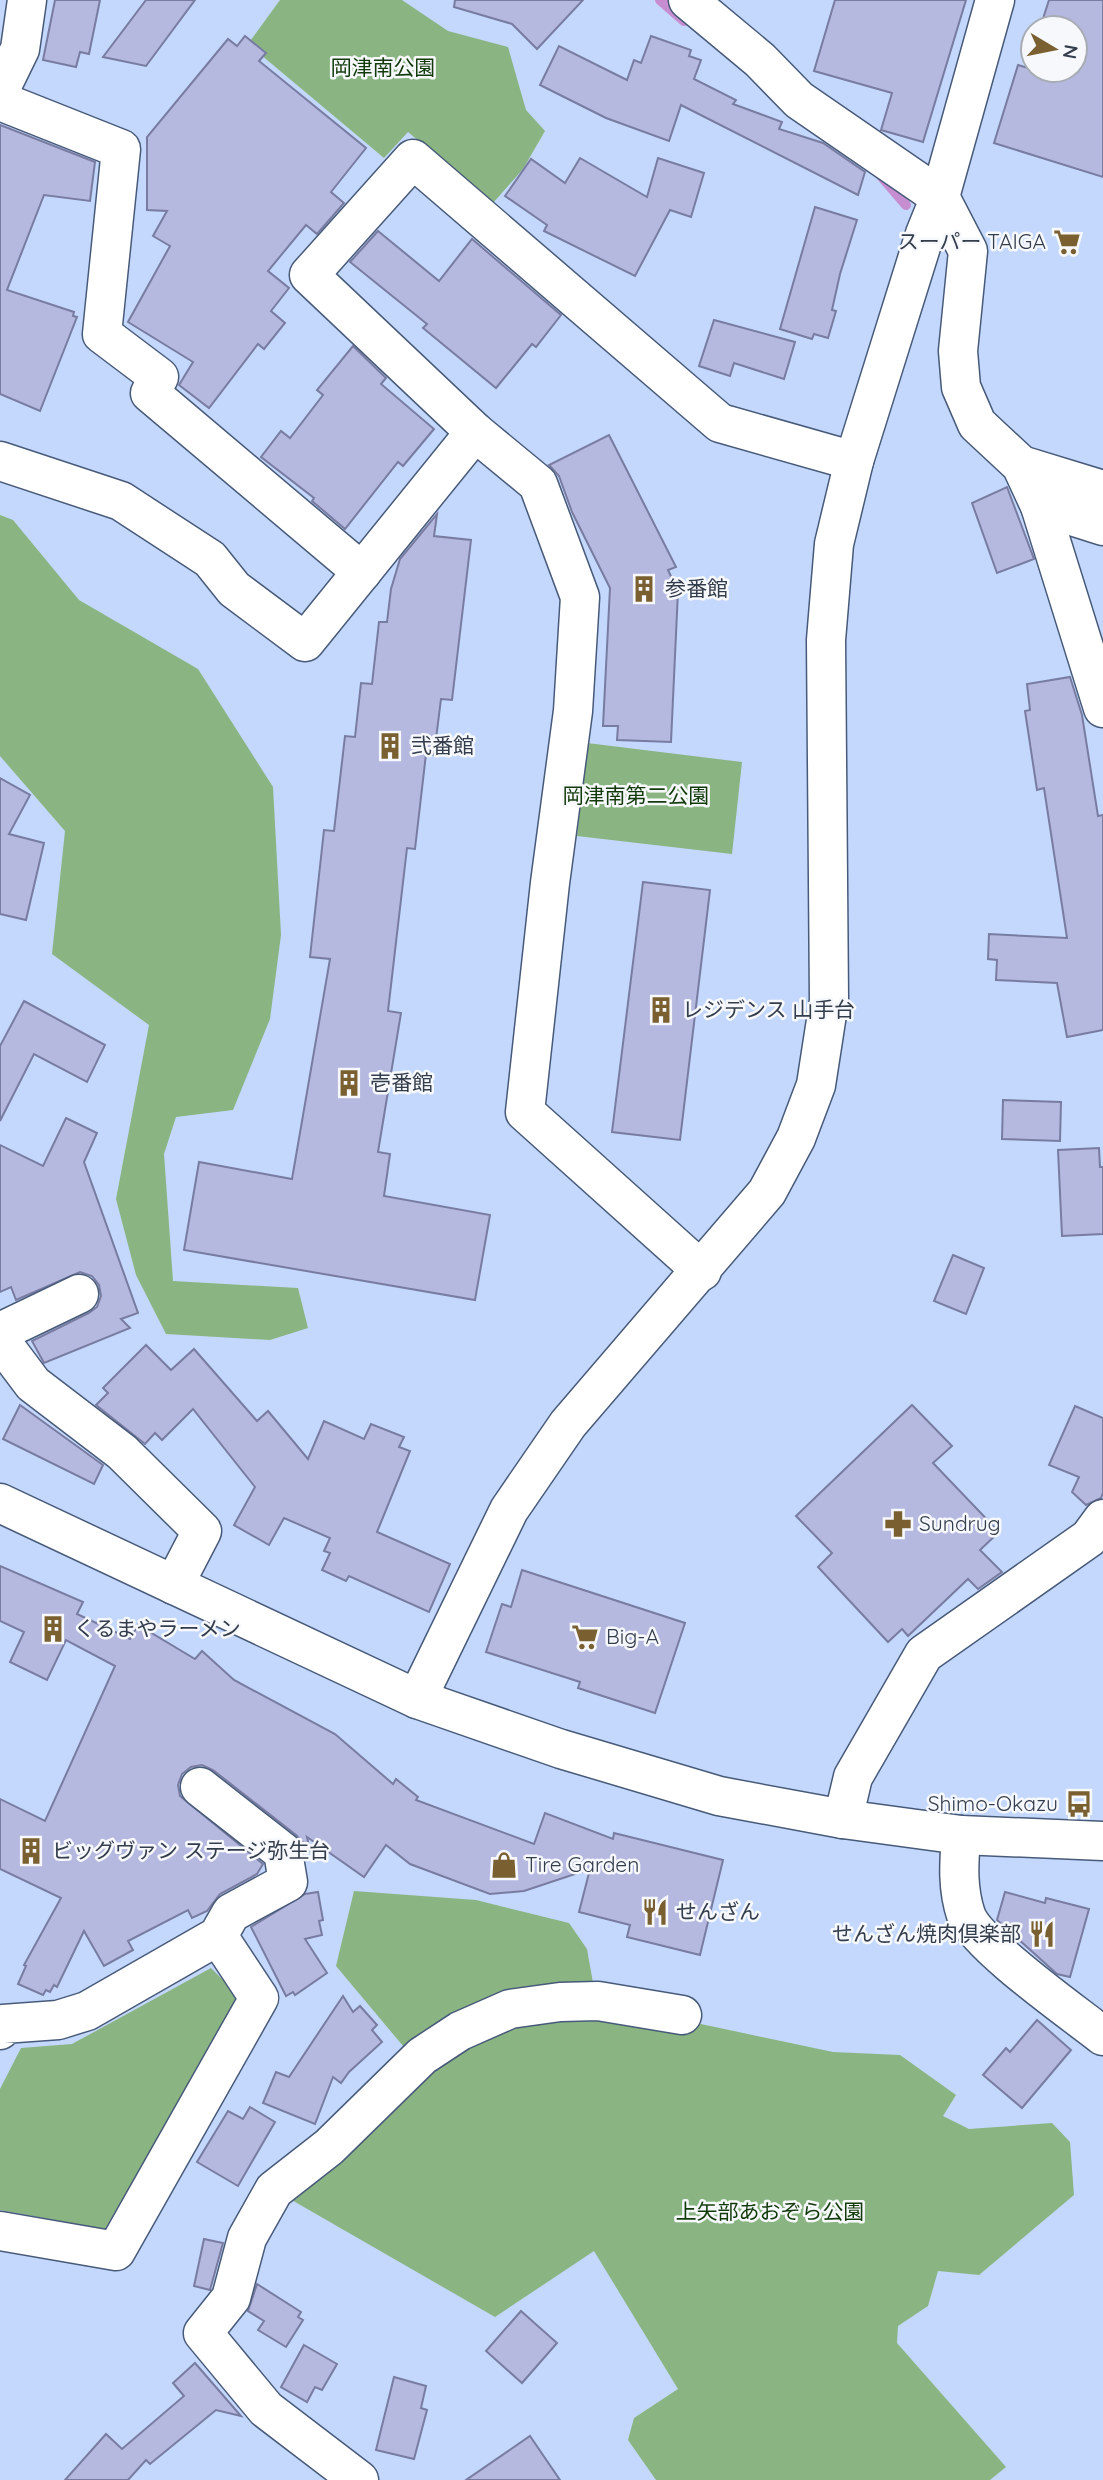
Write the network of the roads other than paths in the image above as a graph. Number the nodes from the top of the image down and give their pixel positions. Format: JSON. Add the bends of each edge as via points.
{"nodes":[{"id":1,"x":27,"y":0,"type":"edge"},
{"id":2,"x":688,"y":0,"type":"edge"},
{"id":3,"x":995,"y":0,"type":"edge"},
{"id":4,"x":0,"y":90,"type":"edge"},
{"id":5,"x":0,"y":101,"type":"edge"},
{"id":6,"x":940,"y":197,"type":"junction"},
{"id":7,"x":475,"y":432,"type":"junction"},
{"id":8,"x":0,"y":461,"type":"edge"},
{"id":9,"x":854,"y":461,"type":"junction"},
{"id":10,"x":1021,"y":465,"type":"junction"},
{"id":11,"x":1103,"y":490,"type":"edge"},
{"id":12,"x":1040,"y":506,"type":"junction"},
{"id":13,"x":1103,"y":526,"type":"edge"},
{"id":14,"x":362,"y":572,"type":"junction"},
{"id":15,"x":1103,"y":708,"type":"edge"},
{"id":16,"x":702,"y":1271,"type":"junction"},
{"id":17,"x":79,"y":1294,"type":"dead end"},
{"id":18,"x":0,"y":1332,"type":"edge"},
{"id":19,"x":0,"y":1340,"type":"edge"},
{"id":20,"x":0,"y":1503,"type":"edge"},
{"id":21,"x":1103,"y":1519,"type":"edge"},
{"id":22,"x":174,"y":1585,"type":"junction"},
{"id":23,"x":417,"y":1699,"type":"junction"},
{"id":24,"x":200,"y":1787,"type":"dead end"},
{"id":25,"x":844,"y":1819,"type":"junction"},
{"id":26,"x":961,"y":1835,"type":"junction"},
{"id":27,"x":1103,"y":1841,"type":"edge"},
{"id":28,"x":218,"y":1936,"type":"junction"},
{"id":29,"x":682,"y":2015,"type":"dead end"},
{"id":30,"x":0,"y":2030,"type":"edge"},
{"id":31,"x":1103,"y":2036,"type":"edge"},
{"id":32,"x":0,"y":2231,"type":"edge"},
{"id":33,"x":359,"y":2480,"type":"edge"}],
"edges":[{"from":1,"to":4,"type":"street","via":[[19,49]]},
{"from":2,"to":6,"type":"street","via":[[760,60],[799,100]]},
{"from":3,"to":6,"type":"street"},
{"from":5,"to":14,"type":"street","via":[[121,149],[102,334],[159,377],[150,393]]},
{"from":6,"to":9,"type":"street"},
{"from":6,"to":10,"type":"street","via":[[968,251],[958,351],[961,387],[977,424]]},
{"from":7,"to":9,"type":"street","via":[[309,275],[413,159],[720,423]]},
{"from":7,"to":14,"type":"street"},
{"from":7,"to":16,"type":"street","via":[[538,484],[580,597],[573,710],[526,1112]]},
{"from":8,"to":14,"type":"street","via":[[121,501],[210,559],[234,589],[305,642]]},
{"from":9,"to":16,"type":"street","via":[[834,544],[826,639],[829,1001],[816,1085],[796,1138],[767,1192]]},
{"from":10,"to":11,"type":"street"},
{"from":10,"to":12,"type":"street"},
{"from":12,"to":13,"type":"street"},
{"from":12,"to":15,"type":"street"},
{"from":16,"to":23,"type":"street","via":[[568,1424],[509,1510]]},
{"from":17,"to":18,"type":"street"},
{"from":19,"to":22,"type":"street","via":[[33,1384],[122,1452],[202,1531]]},
{"from":20,"to":22,"type":"street"},
{"from":21,"to":25,"type":"street","via":[[1089,1538],[924,1654],[853,1777]]},
{"from":22,"to":23,"type":"street"},
{"from":23,"to":25,"type":"street","via":[[561,1749],[719,1796]]},
{"from":24,"to":28,"type":"street","via":[[283,1852],[288,1882],[231,1913]]},
{"from":25,"to":26,"type":"street"},
{"from":26,"to":27,"type":"street"},
{"from":26,"to":31,"type":"street","via":[[958,1880],[967,1918],[991,1945]]},
{"from":28,"to":30,"type":"street","via":[[87,2011],[58,2020],[3,2024]]},
{"from":28,"to":32,"type":"street","via":[[259,1998],[116,2250]]},
{"from":29,"to":33,"type":"street","via":[[598,2001],[510,2009],[460,2031],[422,2056],[329,2147],[274,2190],[247,2238],[231,2298],[204,2333],[266,2409]]}]}
